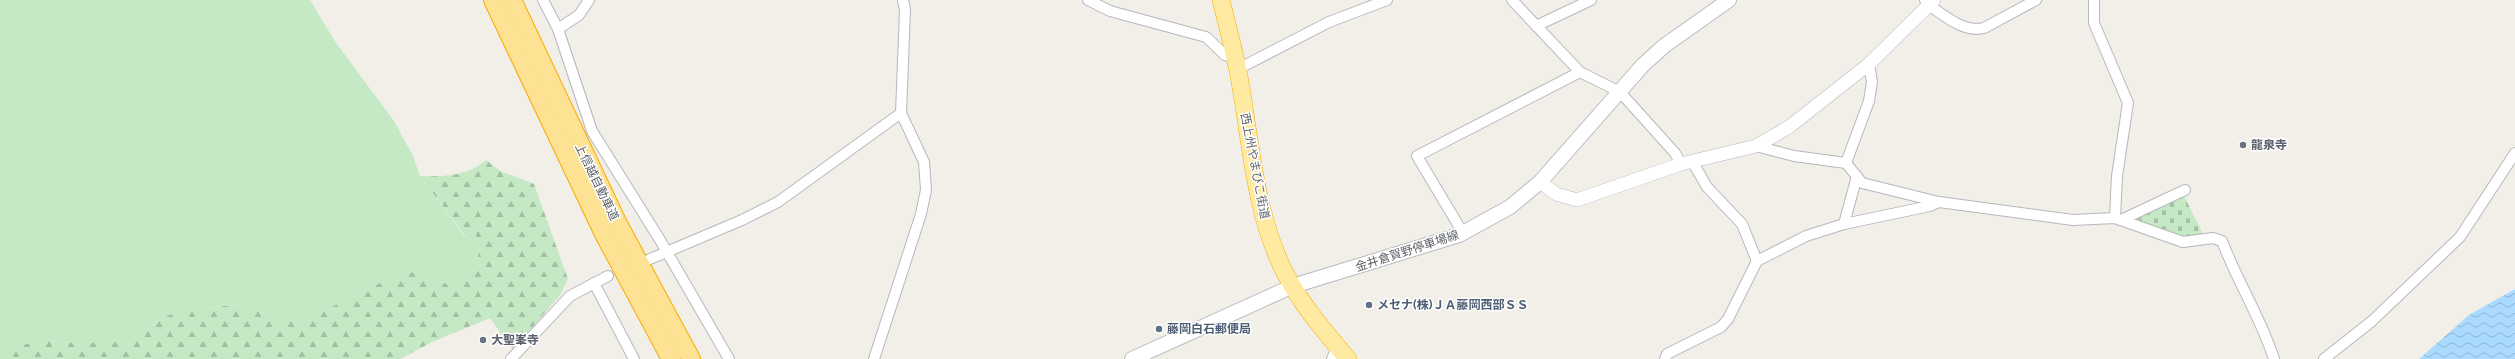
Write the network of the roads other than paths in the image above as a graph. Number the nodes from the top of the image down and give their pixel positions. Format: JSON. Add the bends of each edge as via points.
{"nodes":[{"id":1,"x":493,"y":0,"type":"edge"},
{"id":2,"x":512,"y":0,"type":"edge"},
{"id":3,"x":543,"y":0,"type":"edge"},
{"id":4,"x":590,"y":0,"type":"edge"},
{"id":5,"x":904,"y":0,"type":"edge"},
{"id":6,"x":1088,"y":0,"type":"edge"},
{"id":7,"x":1221,"y":0,"type":"edge"},
{"id":8,"x":1387,"y":0,"type":"edge"},
{"id":9,"x":1512,"y":0,"type":"edge"},
{"id":10,"x":1591,"y":0,"type":"edge"},
{"id":11,"x":1730,"y":0,"type":"edge"},
{"id":12,"x":2036,"y":0,"type":"edge"},
{"id":13,"x":2094,"y":0,"type":"edge"},
{"id":14,"x":1928,"y":1,"type":"edge"},
{"id":15,"x":1536,"y":26,"type":"junction"},
{"id":16,"x":558,"y":29,"type":"junction"},
{"id":17,"x":1236,"y":64,"type":"junction"},
{"id":18,"x":1869,"y":64,"type":"junction"},
{"id":19,"x":1580,"y":72,"type":"junction"},
{"id":20,"x":1620,"y":92,"type":"junction"},
{"id":21,"x":901,"y":114,"type":"junction"},
{"id":22,"x":1756,"y":146,"type":"junction"},
{"id":23,"x":2515,"y":153,"type":"edge"},
{"id":24,"x":1686,"y":162,"type":"junction"},
{"id":25,"x":1846,"y":163,"type":"junction"},
{"id":26,"x":1857,"y":176,"type":"junction"},
{"id":27,"x":1540,"y":182,"type":"junction"},
{"id":28,"x":2185,"y":190,"type":"dead end"},
{"id":29,"x":1938,"y":202,"type":"junction"},
{"id":30,"x":2118,"y":219,"type":"junction"},
{"id":31,"x":1844,"y":224,"type":"junction"},
{"id":32,"x":1463,"y":233,"type":"junction"},
{"id":33,"x":667,"y":252,"type":"junction"},
{"id":34,"x":650,"y":259,"type":"dead end"},
{"id":35,"x":1757,"y":261,"type":"junction"},
{"id":36,"x":608,"y":276,"type":"dead end"},
{"id":37,"x":594,"y":283,"type":"junction"},
{"id":38,"x":1293,"y":286,"type":"junction"},
{"id":39,"x":1339,"y":355,"type":"edge"},
{"id":40,"x":511,"y":359,"type":"edge"},
{"id":41,"x":634,"y":359,"type":"edge"},
{"id":42,"x":671,"y":359,"type":"edge"},
{"id":43,"x":691,"y":359,"type":"edge"},
{"id":44,"x":729,"y":359,"type":"edge"},
{"id":45,"x":874,"y":359,"type":"edge"},
{"id":46,"x":1132,"y":359,"type":"edge"},
{"id":47,"x":1665,"y":359,"type":"edge"},
{"id":48,"x":2274,"y":359,"type":"edge"},
{"id":49,"x":2324,"y":359,"type":"edge"}],
"edges":[{"from":1,"to":42,"type":"highway","name":"上信越自動車道","via":[[600,227]]},
{"from":2,"to":43,"type":"highway","name":"上信越自動車道","via":[[618,224]]},
{"from":3,"to":16,"type":"street"},
{"from":4,"to":16,"type":"street","via":[[579,15]]},
{"from":5,"to":21,"type":"street"},
{"from":6,"to":17,"type":"street","via":[[1110,11],[1206,37]]},
{"from":7,"to":17,"type":"highway","name":"西上州やまびこ街道"},
{"from":8,"to":17,"type":"street","via":[[1329,22]]},
{"from":9,"to":15,"type":"street"},
{"from":10,"to":15,"type":"street"},
{"from":11,"to":20,"type":"main road","name":"金井倉賀野停車場線","via":[[1664,46],[1643,65]]},
{"from":12,"to":14,"type":"street","via":[[1984,28],[1975,30],[1966,28]]},
{"from":13,"to":30,"type":"street","via":[[2094,23],[2128,103],[2117,176]]},
{"from":14,"to":18,"type":"street"},
{"from":15,"to":19,"type":"street"},
{"from":16,"to":33,"type":"street","via":[[592,131]]},
{"from":17,"to":38,"type":"highway","name":"西上州やまびこ街道","via":[[1264,221],[1279,260]]},
{"from":18,"to":22,"type":"street","via":[[1789,127]]},
{"from":18,"to":25,"type":"street","via":[[1872,82],[1869,101]]},
{"from":19,"to":20,"type":"street"},
{"from":19,"to":32,"type":"street","via":[[1417,156]]},
{"from":20,"to":24,"type":"street"},
{"from":20,"to":27,"type":"main road","name":"金井倉賀野停車場線"},
{"from":21,"to":33,"type":"street","via":[[778,202]]},
{"from":21,"to":45,"type":"street","via":[[924,162],[926,190],[921,214]]},
{"from":22,"to":24,"type":"street"},
{"from":22,"to":25,"type":"street","via":[[1794,156]]},
{"from":23,"to":49,"type":"street","via":[[2460,237],[2372,321]]},
{"from":24,"to":27,"type":"street","via":[[1577,200],[1556,194]]},
{"from":24,"to":35,"type":"street","via":[[1742,224]]},
{"from":25,"to":26,"type":"street"},
{"from":26,"to":29,"type":"street","via":[[1862,183]]},
{"from":26,"to":31,"type":"street"},
{"from":27,"to":32,"type":"main road","name":"金井倉賀野停車場線","via":[[1510,207]]},
{"from":28,"to":30,"type":"street"},
{"from":29,"to":30,"type":"street","via":[[2073,220]]},
{"from":29,"to":31,"type":"street","via":[[1930,206]]},
{"from":30,"to":48,"type":"street","via":[[2183,242],[2213,238],[2222,241],[2247,298],[2265,331]]},
{"from":31,"to":35,"type":"street","via":[[1806,236]]},
{"from":32,"to":38,"type":"main road","name":"金井倉賀野停車場線","via":[[1431,246]]},
{"from":33,"to":34,"type":"street"},
{"from":33,"to":44,"type":"street"},
{"from":35,"to":47,"type":"street","via":[[1728,319],[1721,327],[1667,354]]},
{"from":36,"to":37,"type":"street"},
{"from":37,"to":40,"type":"street","via":[[570,296]]},
{"from":37,"to":41,"type":"street"},
{"from":38,"to":39,"type":"highway","name":"西上州やまびこ街道"},
{"from":38,"to":46,"type":"main road","name":"金井倉賀野停車場線"}]}
